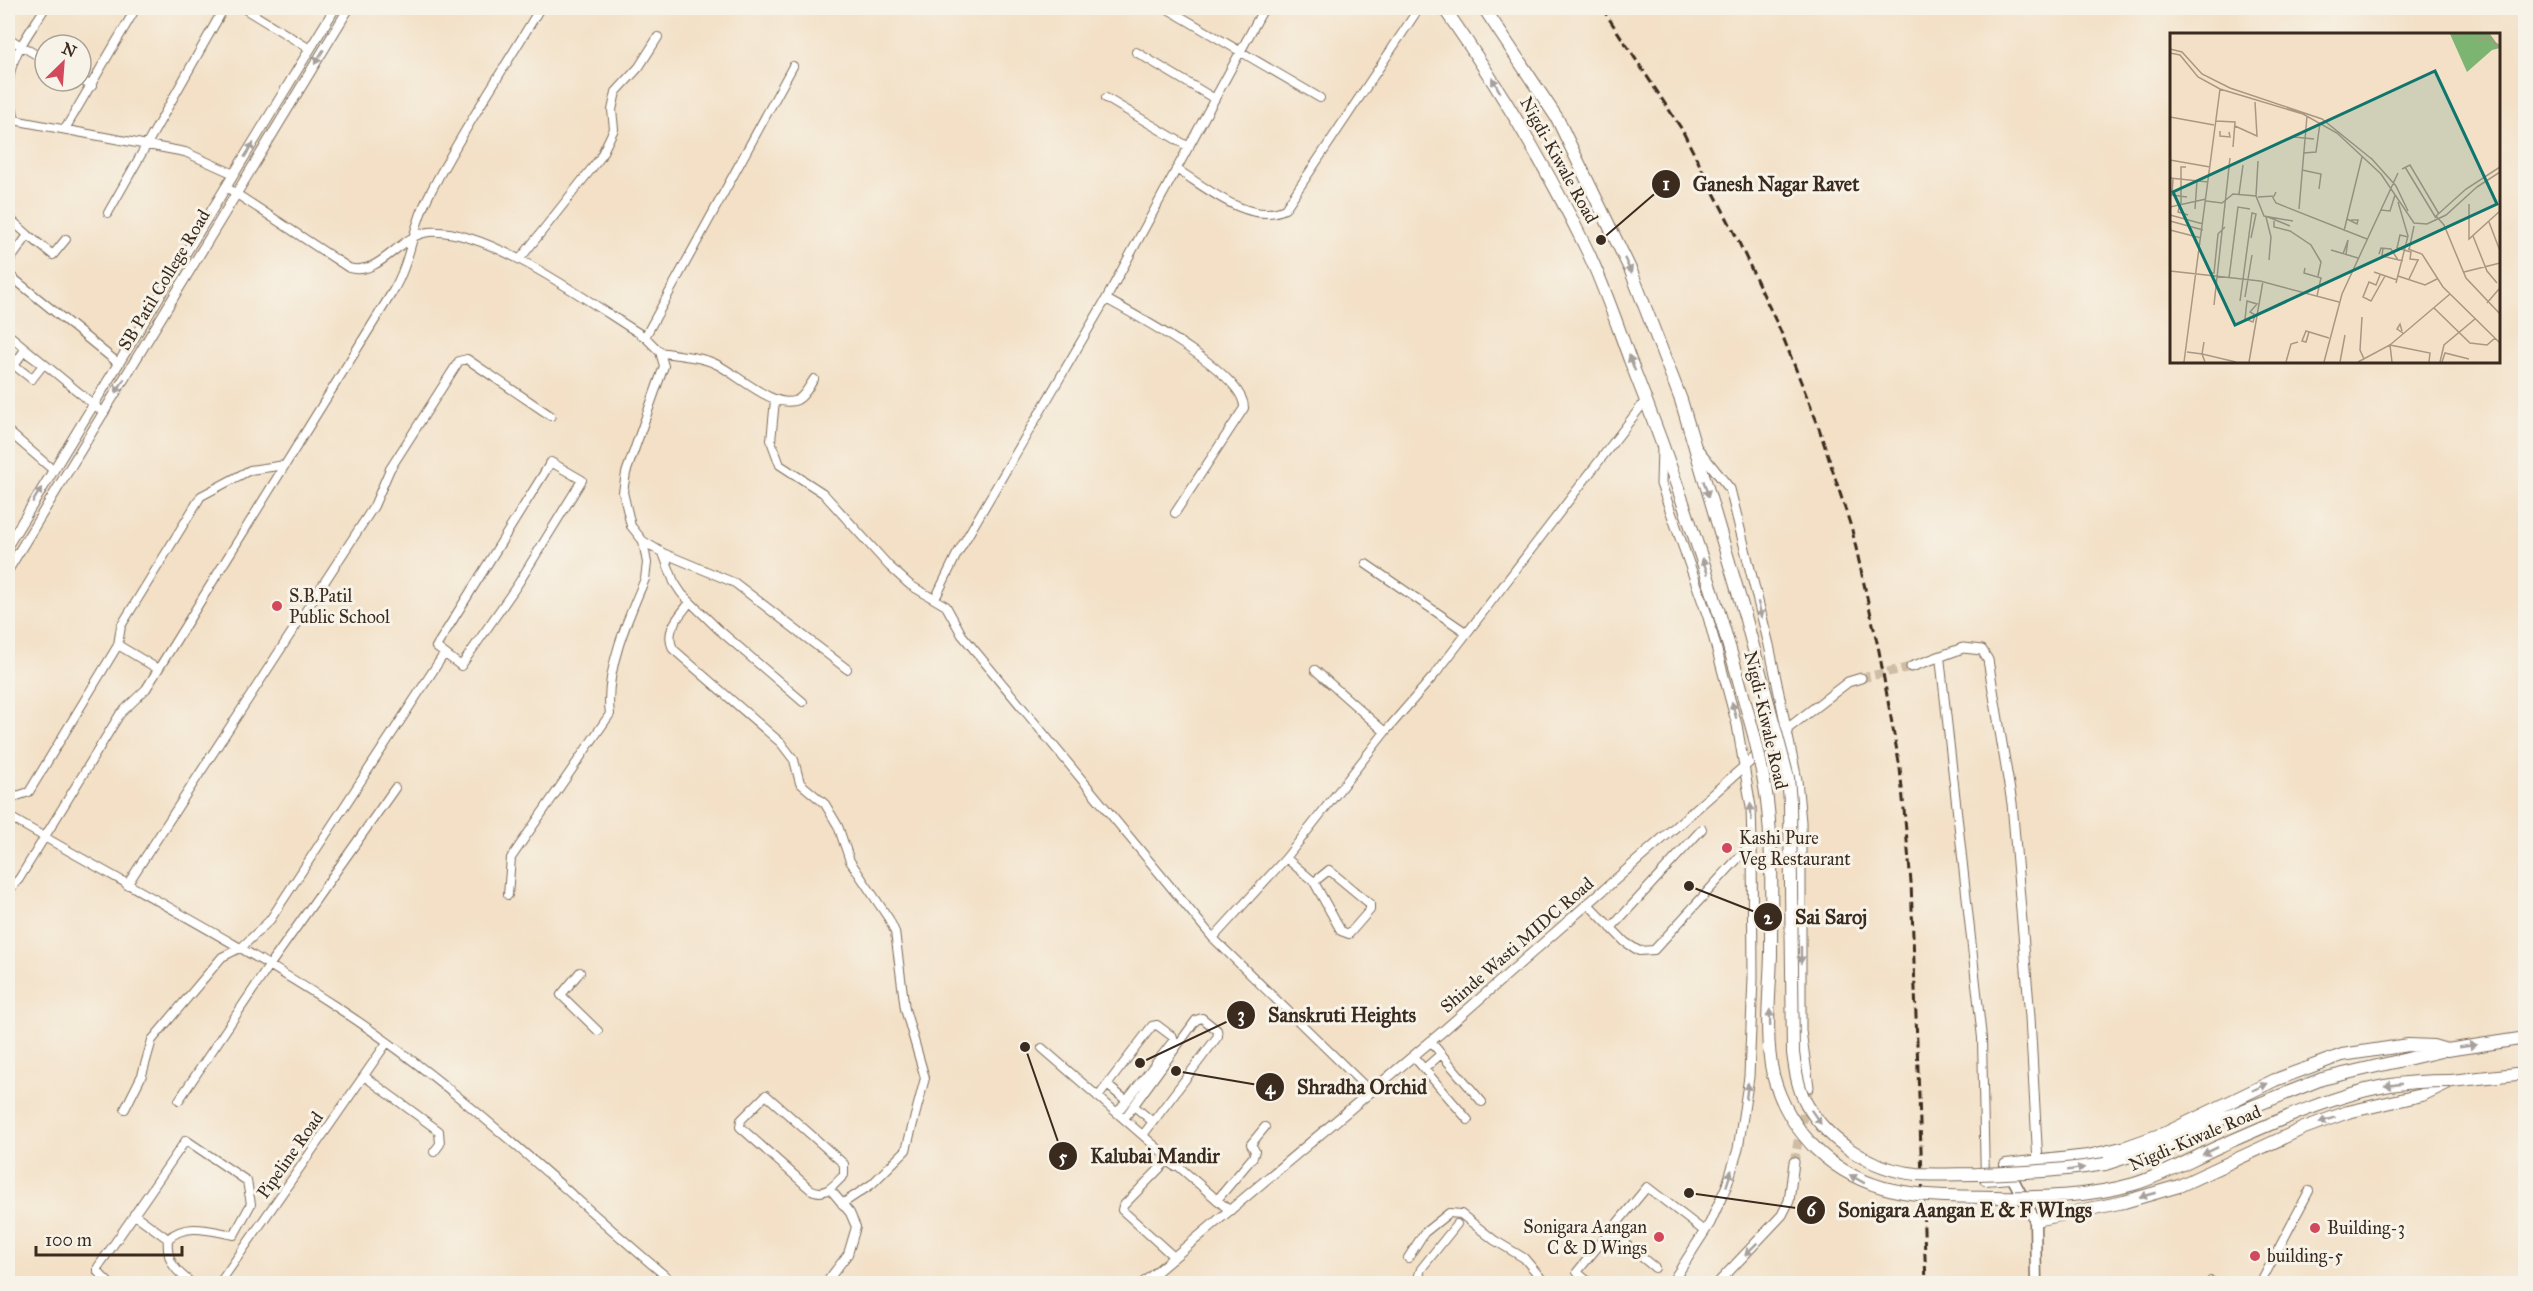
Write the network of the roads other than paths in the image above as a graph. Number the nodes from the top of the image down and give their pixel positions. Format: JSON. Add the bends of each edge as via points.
{"nodes":[{"id":1,"x":45,"y":8,"type":"edge"},
{"id":2,"x":136,"y":8,"type":"edge"},
{"id":3,"x":225,"y":8,"type":"edge"},
{"id":4,"x":243,"y":8,"type":"edge"},
{"id":5,"x":334,"y":8,"type":"edge"},
{"id":6,"x":349,"y":8,"type":"edge"},
{"id":7,"x":540,"y":8,"type":"edge"},
{"id":8,"x":1166,"y":8,"type":"edge"},
{"id":9,"x":1264,"y":8,"type":"edge"},
{"id":10,"x":1419,"y":8,"type":"edge"},
{"id":11,"x":1444,"y":8,"type":"edge"},
{"id":12,"x":1484,"y":8,"type":"edge"},
{"id":13,"x":658,"y":37,"type":"dead end"},
{"id":14,"x":8,"y":38,"type":"edge"},
{"id":15,"x":22,"y":47,"type":"junction"},
{"id":16,"x":310,"y":49,"type":"junction"},
{"id":17,"x":1241,"y":51,"type":"junction"},
{"id":18,"x":1136,"y":52,"type":"dead end"},
{"id":19,"x":33,"y":53,"type":"edge"},
{"id":20,"x":793,"y":66,"type":"dead end"},
{"id":21,"x":93,"y":84,"type":"edge"},
{"id":22,"x":88,"y":93,"type":"edge"},
{"id":23,"x":1106,"y":98,"type":"dead end"},
{"id":24,"x":1320,"y":98,"type":"dead end"},
{"id":25,"x":1215,"y":99,"type":"junction"},
{"id":26,"x":11,"y":120,"type":"edge"},
{"id":27,"x":65,"y":129,"type":"junction"},
{"id":28,"x":147,"y":143,"type":"junction"},
{"id":29,"x":1189,"y":147,"type":"junction"},
{"id":30,"x":1176,"y":169,"type":"junction"},
{"id":31,"x":234,"y":174,"type":"junction"},
{"id":32,"x":226,"y":187,"type":"junction"},
{"id":33,"x":235,"y":194,"type":"junction"},
{"id":34,"x":108,"y":213,"type":"dead end"},
{"id":35,"x":8,"y":218,"type":"edge"},
{"id":36,"x":28,"y":235,"type":"junction"},
{"id":37,"x":66,"y":239,"type":"dead end"},
{"id":38,"x":411,"y":239,"type":"junction"},
{"id":39,"x":520,"y":259,"type":"junction"},
{"id":40,"x":8,"y":263,"type":"edge"},
{"id":41,"x":8,"y":274,"type":"edge"},
{"id":42,"x":1106,"y":299,"type":"junction"},
{"id":43,"x":8,"y":334,"type":"edge"},
{"id":44,"x":645,"y":338,"type":"junction"},
{"id":45,"x":660,"y":352,"type":"junction"},
{"id":46,"x":118,"y":363,"type":"junction"},
{"id":47,"x":814,"y":379,"type":"dead end"},
{"id":48,"x":1646,"y":399,"type":"junction"},
{"id":49,"x":774,"y":400,"type":"junction"},
{"id":50,"x":92,"y":405,"type":"junction"},
{"id":51,"x":104,"y":413,"type":"junction"},
{"id":52,"x":551,"y":416,"type":"dead end"},
{"id":53,"x":8,"y":431,"type":"edge"},
{"id":54,"x":1662,"y":440,"type":"junction"},
{"id":55,"x":1692,"y":443,"type":"junction"},
{"id":56,"x":285,"y":465,"type":"junction"},
{"id":57,"x":52,"y":470,"type":"junction"},
{"id":58,"x":1175,"y":513,"type":"dead end"},
{"id":59,"x":643,"y":541,"type":"junction"},
{"id":60,"x":8,"y":545,"type":"edge"},
{"id":61,"x":663,"y":553,"type":"junction"},
{"id":62,"x":1365,"y":564,"type":"dead end"},
{"id":63,"x":8,"y":570,"type":"edge"},
{"id":64,"x":935,"y":599,"type":"junction"},
{"id":65,"x":690,"y":602,"type":"junction"},
{"id":66,"x":1467,"y":633,"type":"junction"},
{"id":67,"x":118,"y":645,"type":"junction"},
{"id":68,"x":444,"y":654,"type":"junction"},
{"id":69,"x":1940,"y":657,"type":"junction"},
{"id":70,"x":1911,"y":667,"type":"tunnel mouth"},
{"id":71,"x":158,"y":669,"type":"junction"},
{"id":72,"x":847,"y":669,"type":"dead end"},
{"id":73,"x":1315,"y":670,"type":"dead end"},
{"id":74,"x":1861,"y":678,"type":"tunnel mouth"},
{"id":75,"x":803,"y":702,"type":"dead end"},
{"id":76,"x":1787,"y":729,"type":"junction"},
{"id":77,"x":1385,"y":732,"type":"junction"},
{"id":78,"x":1746,"y":768,"type":"junction"},
{"id":79,"x":394,"y":788,"type":"dead end"},
{"id":80,"x":8,"y":791,"type":"edge"},
{"id":81,"x":8,"y":816,"type":"edge"},
{"id":82,"x":1702,"y":829,"type":"dead end"},
{"id":83,"x":44,"y":838,"type":"junction"},
{"id":84,"x":1752,"y":843,"type":"junction"},
{"id":85,"x":1286,"y":858,"type":"junction"},
{"id":86,"x":1314,"y":882,"type":"junction"},
{"id":87,"x":127,"y":885,"type":"junction"},
{"id":88,"x":8,"y":891,"type":"edge"},
{"id":89,"x":508,"y":895,"type":"dead end"},
{"id":90,"x":1589,"y":905,"type":"junction"},
{"id":91,"x":1611,"y":928,"type":"junction"},
{"id":92,"x":1213,"y":938,"type":"junction"},
{"id":93,"x":242,"y":947,"type":"junction"},
{"id":94,"x":268,"y":966,"type":"junction"},
{"id":95,"x":580,"y":972,"type":"dead end"},
{"id":96,"x":598,"y":1031,"type":"dead end"},
{"id":97,"x":2526,"y":1038,"type":"edge"},
{"id":98,"x":1431,"y":1042,"type":"junction"},
{"id":99,"x":386,"y":1044,"type":"junction"},
{"id":100,"x":1042,"y":1048,"type":"dead end"},
{"id":101,"x":2447,"y":1050,"type":"junction"},
{"id":102,"x":1441,"y":1054,"type":"junction"},
{"id":103,"x":1413,"y":1056,"type":"junction"},
{"id":104,"x":1424,"y":1069,"type":"junction"},
{"id":105,"x":2526,"y":1073,"type":"edge"},
{"id":106,"x":364,"y":1076,"type":"junction"},
{"id":107,"x":2451,"y":1081,"type":"junction"},
{"id":108,"x":1107,"y":1085,"type":"junction"},
{"id":109,"x":1809,"y":1087,"type":"tunnel mouth"},
{"id":110,"x":1371,"y":1092,"type":"junction"},
{"id":111,"x":1098,"y":1097,"type":"junction"},
{"id":112,"x":178,"y":1100,"type":"dead end"},
{"id":113,"x":1482,"y":1102,"type":"dead end"},
{"id":114,"x":1130,"y":1104,"type":"junction"},
{"id":115,"x":125,"y":1109,"type":"dead end"},
{"id":116,"x":1117,"y":1113,"type":"junction"},
{"id":117,"x":1124,"y":1119,"type":"junction"},
{"id":118,"x":1468,"y":1120,"type":"dead end"},
{"id":119,"x":1153,"y":1122,"type":"junction"},
{"id":120,"x":1265,"y":1127,"type":"dead end"},
{"id":121,"x":1143,"y":1135,"type":"junction"},
{"id":122,"x":434,"y":1152,"type":"dead end"},
{"id":123,"x":1794,"y":1162,"type":"tunnel mouth"},
{"id":124,"x":2038,"y":1163,"type":"junction"},
{"id":125,"x":2006,"y":1165,"type":"joint"},
{"id":126,"x":2012,"y":1179,"type":"junction"},
{"id":127,"x":830,"y":1190,"type":"junction"},
{"id":128,"x":2309,"y":1191,"type":"dead end"},
{"id":129,"x":1217,"y":1200,"type":"junction"},
{"id":130,"x":842,"y":1204,"type":"junction"},
{"id":131,"x":1228,"y":1212,"type":"junction"},
{"id":132,"x":134,"y":1214,"type":"junction"},
{"id":133,"x":2035,"y":1220,"type":"junction"},
{"id":134,"x":1457,"y":1224,"type":"dead end"},
{"id":135,"x":1610,"y":1231,"type":"junction"},
{"id":136,"x":1704,"y":1231,"type":"junction"},
{"id":137,"x":168,"y":1239,"type":"junction"},
{"id":138,"x":1174,"y":1257,"type":"junction"},
{"id":139,"x":1408,"y":1258,"type":"dead end"},
{"id":140,"x":1655,"y":1268,"type":"dead end"},
{"id":141,"x":110,"y":1284,"type":"edge"},
{"id":142,"x":193,"y":1284,"type":"edge"},
{"id":143,"x":219,"y":1284,"type":"edge"},
{"id":144,"x":675,"y":1284,"type":"edge"},
{"id":145,"x":825,"y":1284,"type":"edge"},
{"id":146,"x":1142,"y":1284,"type":"edge"},
{"id":147,"x":1425,"y":1284,"type":"edge"},
{"id":148,"x":1546,"y":1284,"type":"edge"},
{"id":149,"x":1591,"y":1284,"type":"edge"},
{"id":150,"x":1671,"y":1284,"type":"edge"},
{"id":151,"x":1717,"y":1284,"type":"edge"},
{"id":152,"x":2036,"y":1284,"type":"edge"},
{"id":153,"x":2260,"y":1284,"type":"edge"}],
"edges":[{"from":1,"to":15,"type":"street"},
{"from":2,"to":21,"type":"street"},
{"from":3,"to":28,"type":"street"},
{"from":4,"to":16,"type":"street"},
{"from":5,"to":16,"type":"street","name":"SB Patil College Road"},
{"from":6,"to":33,"type":"street","name":"SB Patil College Road","one_way":true},
{"from":7,"to":38,"type":"street","via":[[437,180]]},
{"from":8,"to":17,"type":"street"},
{"from":9,"to":17,"type":"street"},
{"from":10,"to":30,"type":"street","via":[[1285,209],[1268,213],[1238,206]]},
{"from":48,"to":11,"type":"main road","name":"Nigdi-Kiwale Road","one_way":true,"via":[[1586,248],[1527,135]]},
{"from":12,"to":55,"type":"main road","name":"Nigdi-Kiwale Road","one_way":true,"via":[[1557,118],[1631,271],[1681,400]]},
{"from":13,"to":39,"type":"street","via":[[647,58],[616,92],[612,110],[614,129],[600,158]]},
{"from":14,"to":15,"type":"street"},
{"from":15,"to":19,"type":"street"},
{"from":15,"to":26,"type":"street","via":[[9,74]]},
{"from":31,"to":16,"type":"street","name":"SB Patil College Road","one_way":true},
{"from":17,"to":24,"type":"street"},
{"from":17,"to":25,"type":"street"},
{"from":18,"to":25,"type":"street"},
{"from":20,"to":44,"type":"street"},
{"from":22,"to":27,"type":"street"},
{"from":23,"to":29,"type":"street"},
{"from":25,"to":29,"type":"street"},
{"from":26,"to":27,"type":"street"},
{"from":27,"to":28,"type":"street"},
{"from":28,"to":31,"type":"street","via":[[185,152]]},
{"from":28,"to":34,"type":"street"},
{"from":29,"to":30,"type":"street"},
{"from":30,"to":42,"type":"street"},
{"from":31,"to":32,"type":"street","name":"SB Patil College Road"},
{"from":32,"to":33,"type":"street"},
{"from":32,"to":46,"type":"street","name":"SB Patil College Road"},
{"from":33,"to":38,"type":"street","via":[[358,271],[374,266]]},
{"from":33,"to":51,"type":"street","name":"SB Patil College Road","one_way":true},
{"from":35,"to":36,"type":"street"},
{"from":36,"to":37,"type":"street","via":[[53,255]]},
{"from":36,"to":40,"type":"street"},
{"from":38,"to":39,"type":"street","via":[[431,232],[445,234],[486,244]]},
{"from":38,"to":56,"type":"street","via":[[400,279]]},
{"from":39,"to":44,"type":"street"},
{"from":41,"to":46,"type":"street"},
{"from":42,"to":58,"type":"street","via":[[1169,334],[1226,377],[1244,401],[1244,408]]},
{"from":42,"to":64,"type":"street","via":[[956,556]]},
{"from":43,"to":50,"type":"street"},
{"from":44,"to":45,"type":"street"},
{"from":45,"to":49,"type":"street","via":[[718,365]]},
{"from":45,"to":59,"type":"street","via":[[664,366],[661,381],[632,453],[623,492],[631,526]]},
{"from":46,"to":50,"type":"street","name":"SB Patil College Road"},
{"from":47,"to":49,"type":"street","via":[[796,401]]},
{"from":48,"to":54,"type":"main road","name":"Nigdi-Kiwale Road"},
{"from":48,"to":66,"type":"street"},
{"from":49,"to":64,"type":"street","via":[[771,441],[780,465],[823,494],[889,566],[910,585]]},
{"from":50,"to":51,"type":"street"},
{"from":50,"to":57,"type":"street","name":"SB Patil College Road"},
{"from":51,"to":63,"type":"street","name":"SB Patil College Road"},
{"from":52,"to":87,"type":"street","via":[[467,359],[459,361],[390,469],[368,516]]},
{"from":53,"to":57,"type":"street"},
{"from":78,"to":54,"type":"street","one_way":true,"via":[[1708,617],[1661,484]]},
{"from":107,"to":54,"type":"main road","name":"Nigdi-Kiwale Road","one_way":true,"bridge":true,"via":[[2397,1084],[2335,1100],[2168,1171],[2133,1184],[2093,1192],[2024,1198],[1902,1193],[1865,1184],[1833,1164],[1806,1140],[1785,1110],[1773,1073],[1767,800],[1724,621]]},
{"from":55,"to":76,"type":"street","one_way":true,"via":[[1730,489]]},
{"from":55,"to":101,"type":"main road","name":"Nigdi-Kiwale Road","one_way":true,"bridge":true,"via":[[1745,616],[1789,786],[1792,1030],[1797,1080],[1804,1099],[1837,1141],[1865,1158],[1916,1174],[2058,1172],[2105,1164],[2167,1144],[2322,1079]]},
{"from":56,"to":67,"type":"street","via":[[250,470],[201,496],[121,626]]},
{"from":56,"to":71,"type":"street"},
{"from":60,"to":57,"type":"street","name":"SB Patil College Road","one_way":true},
{"from":59,"to":61,"type":"street"},
{"from":59,"to":89,"type":"street","via":[[645,579],[610,676],[610,714],[511,858]]},
{"from":61,"to":65,"type":"street","via":[[674,582]]},
{"from":61,"to":72,"type":"street","via":[[735,582]]},
{"from":62,"to":66,"type":"street"},
{"from":64,"to":92,"type":"street","via":[[946,606],[962,635]]},
{"from":65,"to":75,"type":"street"},
{"from":65,"to":130,"type":"street","via":[[669,633],[673,649],[781,743],[794,760],[800,783],[825,804],[838,826],[850,861],[895,932],[905,1009],[925,1078],[921,1101],[906,1150],[872,1184]]},
{"from":66,"to":77,"type":"street"},
{"from":67,"to":71,"type":"street"},
{"from":67,"to":80,"type":"street","via":[[29,792],[17,796]]},
{"from":68,"to":68,"type":"street","via":[[460,666],[518,584],[582,480],[552,462],[436,647]]},
{"from":68,"to":93,"type":"street","via":[[270,920]]},
{"from":69,"to":70,"type":"street"},
{"from":69,"to":124,"type":"street","via":[[1973,648],[1982,650],[1988,660],[2012,803]]},
{"from":69,"to":126,"type":"street","via":[[1982,1038],[1985,1181]]},
{"from":71,"to":83,"type":"street","via":[[146,689],[120,714]]},
{"from":73,"to":77,"type":"street"},
{"from":74,"to":76,"type":"street","name":"Shinde Wasti MIDC Road","via":[[1848,682]]},
{"from":76,"to":78,"type":"street","name":"Shinde Wasti MIDC Road"},
{"from":76,"to":109,"type":"street","one_way":true,"via":[[1801,822],[1801,1031]]},
{"from":77,"to":85,"type":"street"},
{"from":84,"to":78,"type":"street","one_way":true},
{"from":78,"to":90,"type":"street","name":"Shinde Wasti MIDC Road"},
{"from":79,"to":94,"type":"street"},
{"from":81,"to":83,"type":"street"},
{"from":82,"to":91,"type":"street"},
{"from":83,"to":87,"type":"street"},
{"from":83,"to":88,"type":"street"},
{"from":84,"to":91,"type":"street","via":[[1654,950],[1639,951]]},
{"from":136,"to":84,"type":"street","one_way":true,"via":[[1727,1185],[1738,1149],[1749,1077]]},
{"from":85,"to":86,"type":"street"},
{"from":85,"to":92,"type":"street"},
{"from":86,"to":86,"type":"street","via":[[1343,933],[1349,934],[1370,910],[1368,902],[1330,871],[1325,870]]},
{"from":87,"to":93,"type":"street"},
{"from":90,"to":91,"type":"street"},
{"from":90,"to":98,"type":"street","name":"Shinde Wasti MIDC Road"},
{"from":92,"to":110,"type":"street"},
{"from":93,"to":94,"type":"street"},
{"from":93,"to":115,"type":"street","via":[[222,957],[152,1040],[142,1075]]},
{"from":94,"to":99,"type":"street","via":[[341,1010]]},
{"from":94,"to":112,"type":"street"},
{"from":95,"to":96,"type":"street","via":[[561,995]]},
{"from":101,"to":97,"type":"main road","one_way":true},
{"from":98,"to":102,"type":"street"},
{"from":98,"to":103,"type":"street","name":"Shinde Wasti MIDC Road"},
{"from":99,"to":106,"type":"street","name":"Pipeline Road"},
{"from":99,"to":144,"type":"street","via":[[469,1107]]},
{"from":100,"to":111,"type":"street"},
{"from":124,"to":101,"type":"main road","one_way":true,"via":[[2088,1156],[2168,1132],[2275,1080],[2342,1055],[2408,1045]]},
{"from":102,"to":104,"type":"street"},
{"from":102,"to":113,"type":"street"},
{"from":103,"to":104,"type":"street"},
{"from":103,"to":110,"type":"street","name":"Shinde Wasti MIDC Road"},
{"from":104,"to":118,"type":"street"},
{"from":105,"to":107,"type":"main road","name":"Nigdi-Kiwale Road"},
{"from":106,"to":122,"type":"street","via":[[440,1131],[440,1144]]},
{"from":106,"to":143,"type":"street","name":"Pipeline Road"},
{"from":107,"to":133,"type":"main road","one_way":true,"via":[[2422,1095],[2348,1112],[2304,1128],[2179,1186]]},
{"from":108,"to":111,"type":"street"},
{"from":108,"to":114,"type":"street"},
{"from":108,"to":114,"type":"street","via":[[1152,1026],[1157,1025],[1173,1037]]},
{"from":110,"to":131,"type":"street","name":"Shinde Wasti MIDC Road"},
{"from":111,"to":116,"type":"street"},
{"from":114,"to":116,"type":"street"},
{"from":114,"to":117,"type":"street"},
{"from":114,"to":119,"type":"street"},
{"from":114,"to":119,"type":"street","via":[[1196,1020],[1202,1018],[1217,1030],[1218,1036]]},
{"from":116,"to":117,"type":"street"},
{"from":117,"to":121,"type":"street"},
{"from":119,"to":121,"type":"street"},
{"from":120,"to":129,"type":"street","via":[[1251,1144],[1253,1157]]},
{"from":121,"to":129,"type":"street"},
{"from":123,"to":151,"type":"street","one_way":true,"via":[[1789,1201],[1782,1215]]},
{"from":124,"to":125,"type":"main road"},
{"from":125,"to":126,"type":"main road"},
{"from":126,"to":133,"type":"main road"},
{"from":127,"to":127,"type":"street","via":[[810,1189],[741,1127],[741,1120],[763,1096],[773,1098],[844,1164],[844,1175]]},
{"from":127,"to":130,"type":"street"},
{"from":128,"to":153,"type":"street"},
{"from":129,"to":131,"type":"street"},
{"from":130,"to":145,"type":"street","via":[[856,1227],[848,1254]]},
{"from":131,"to":138,"type":"street","name":"Shinde Wasti MIDC Road"},
{"from":131,"to":138,"type":"street","via":[[1171,1163],[1165,1163],[1122,1210]]},
{"from":132,"to":137,"type":"street"},
{"from":132,"to":137,"type":"street","via":[[186,1140],[247,1181],[251,1204],[234,1235],[187,1228]]},
{"from":132,"to":141,"type":"street","via":[[98,1267]]},
{"from":133,"to":152,"type":"main road"},
{"from":134,"to":147,"type":"street","via":[[1421,1269],[1419,1275]]},
{"from":135,"to":136,"type":"street","via":[[1647,1187]]},
{"from":135,"to":140,"type":"street"},
{"from":135,"to":149,"type":"street","via":[[1577,1272]]},
{"from":136,"to":150,"type":"street"},
{"from":137,"to":142,"type":"street","via":[[172,1267]]},
{"from":138,"to":146,"type":"street","name":"Shinde Wasti MIDC Road"},
{"from":139,"to":148,"type":"street","via":[[1424,1233],[1449,1213],[1461,1214],[1524,1258]]}]}
